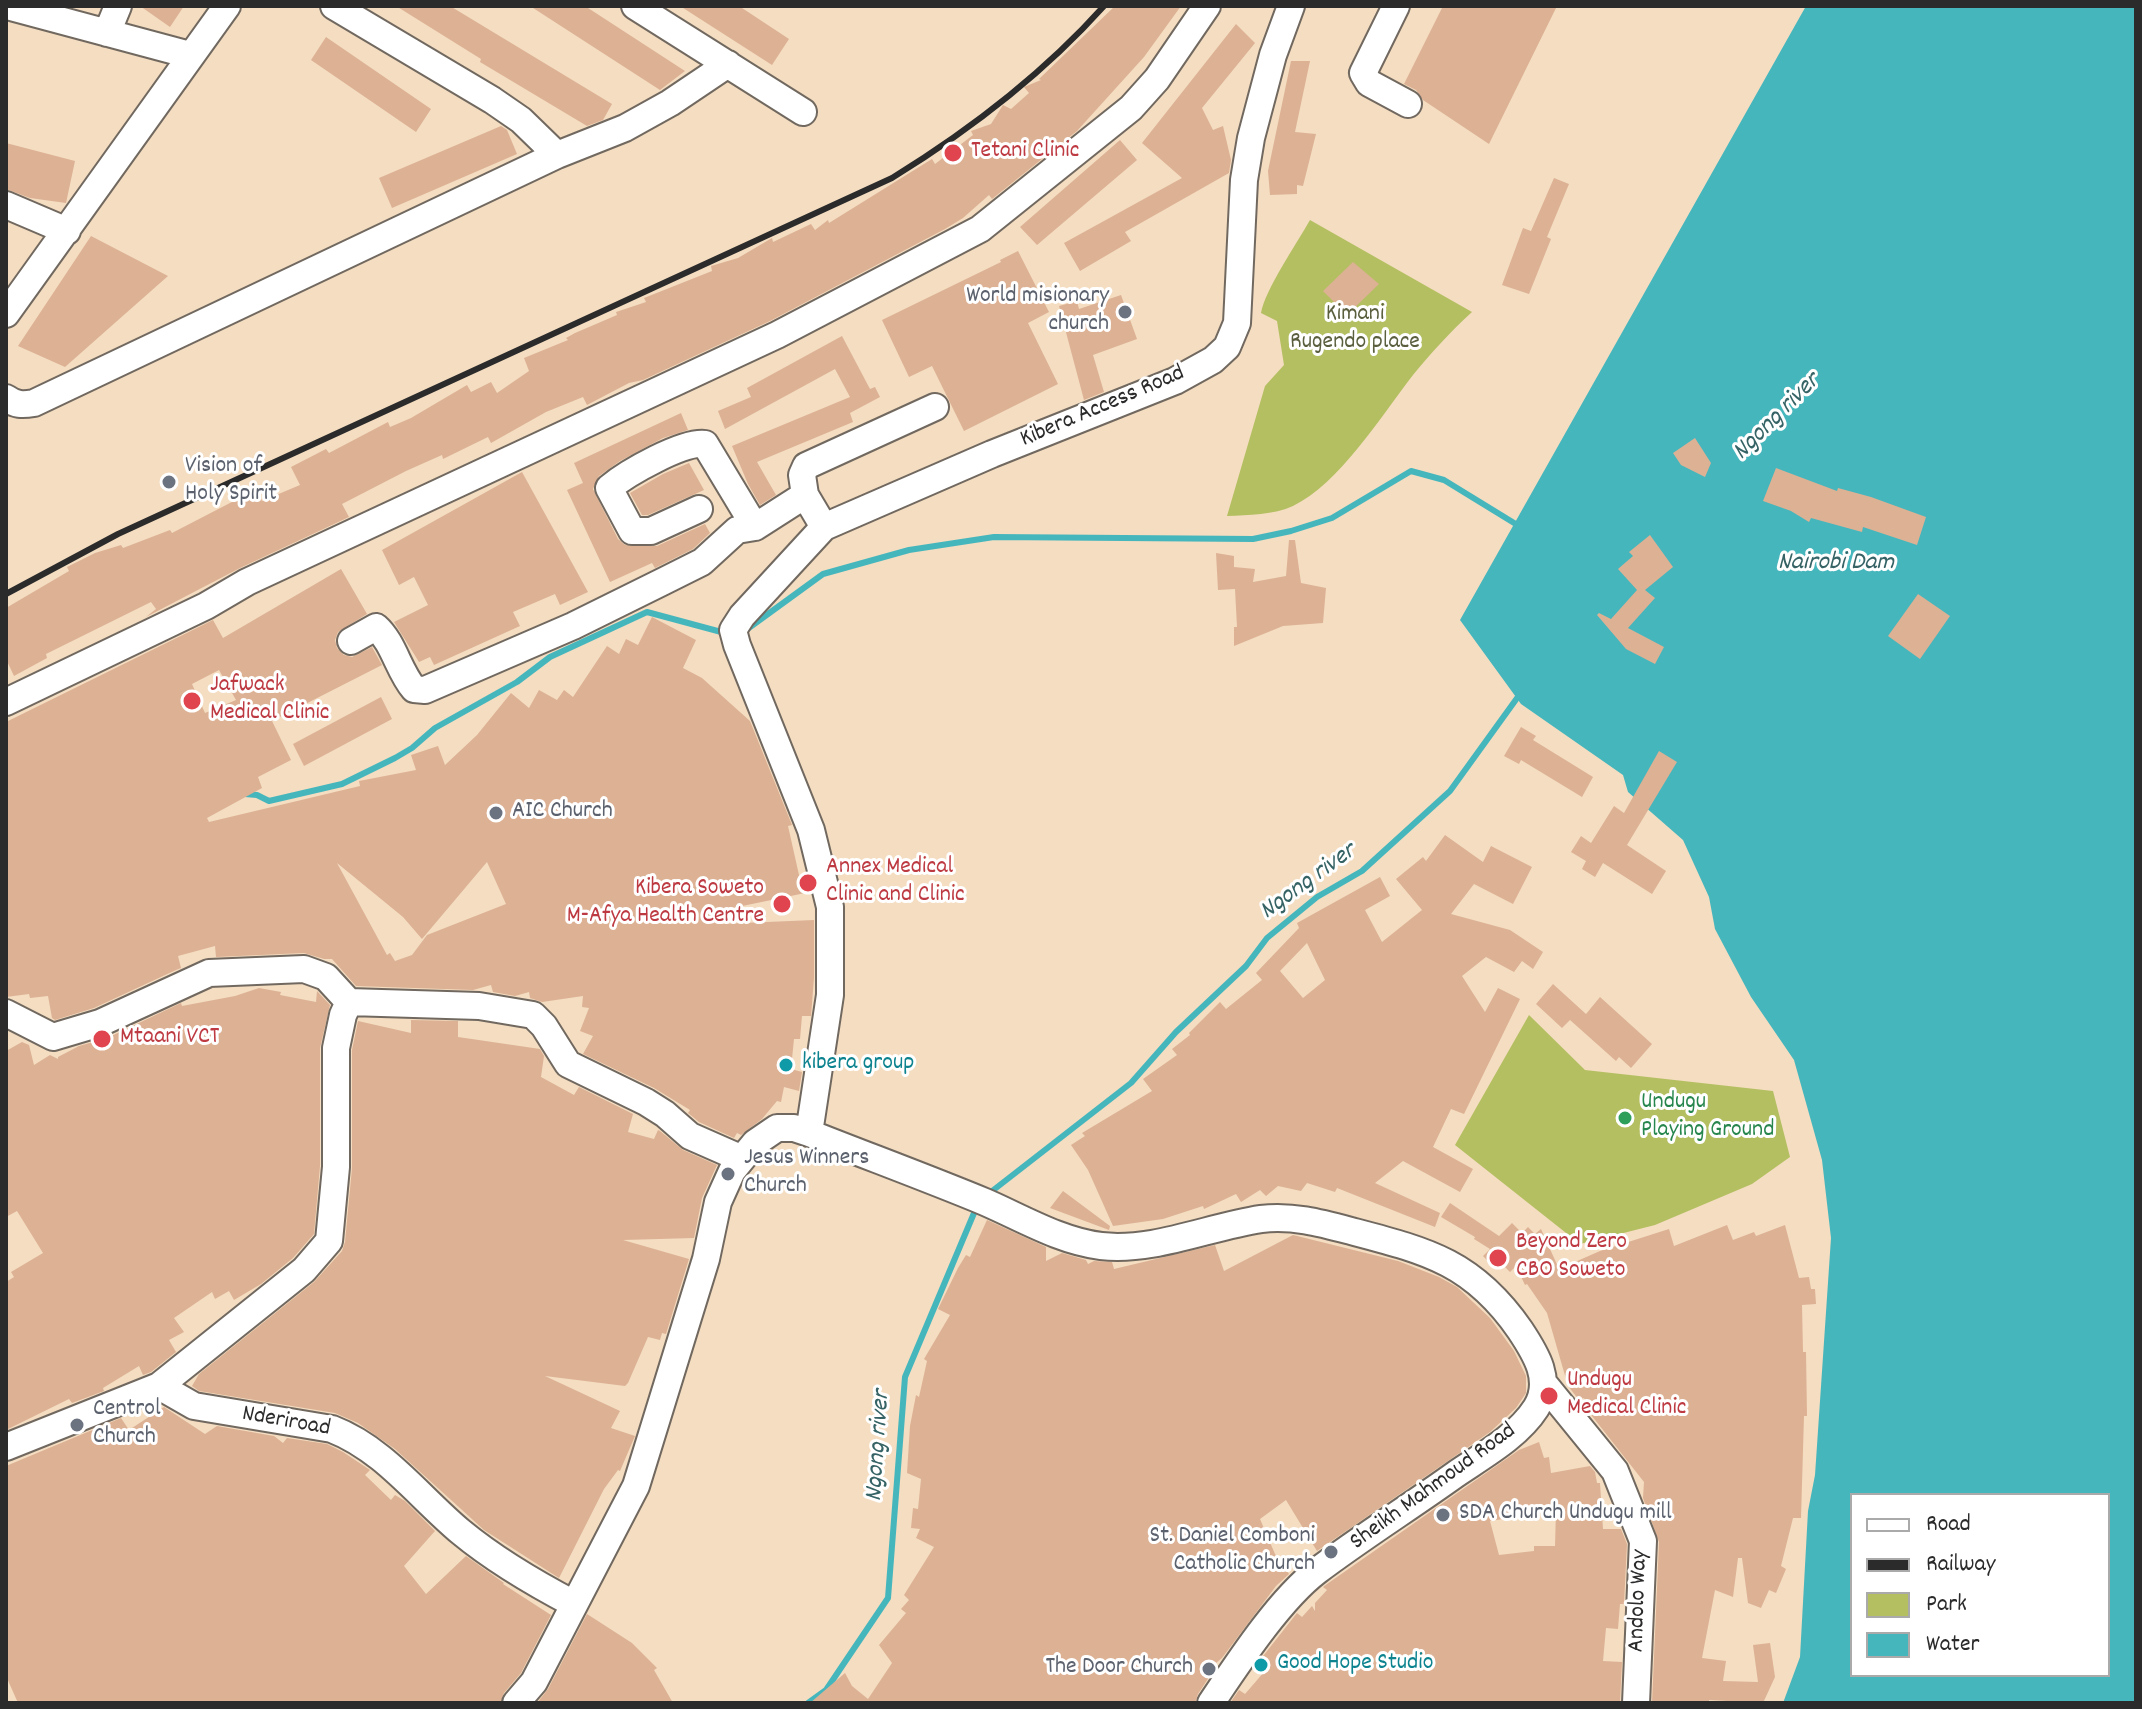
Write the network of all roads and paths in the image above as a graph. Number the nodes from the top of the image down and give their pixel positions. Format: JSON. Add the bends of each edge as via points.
{"nodes":[{"id":1,"x":7,"y":6,"type":"edge"},
{"id":2,"x":118,"y":6,"type":"edge"},
{"id":3,"x":227,"y":6,"type":"edge"},
{"id":4,"x":334,"y":6,"type":"edge"},
{"id":5,"x":635,"y":6,"type":"edge"},
{"id":6,"x":1207,"y":6,"type":"edge"},
{"id":7,"x":1291,"y":6,"type":"edge"},
{"id":8,"x":1396,"y":6,"type":"edge"},
{"id":9,"x":107,"y":33,"type":"junction"},
{"id":10,"x":190,"y":55,"type":"junction"},
{"id":11,"x":728,"y":64,"type":"junction"},
{"id":12,"x":1408,"y":104,"type":"dead end"},
{"id":13,"x":803,"y":112,"type":"dead end"},
{"id":14,"x":557,"y":155,"type":"junction"},
{"id":15,"x":6,"y":205,"type":"edge"},
{"id":16,"x":67,"y":231,"type":"junction"},
{"id":17,"x":6,"y":314,"type":"edge"},
{"id":18,"x":6,"y":398,"type":"edge"},
{"id":19,"x":935,"y":407,"type":"dead end"},
{"id":20,"x":805,"y":495,"type":"junction"},
{"id":21,"x":699,"y":509,"type":"dead end"},
{"id":22,"x":755,"y":527,"type":"junction"},
{"id":23,"x":824,"y":527,"type":"junction"},
{"id":24,"x":351,"y":641,"type":"dead end"},
{"id":25,"x":6,"y":702,"type":"edge"},
{"id":26,"x":349,"y":1002,"type":"junction"},
{"id":27,"x":6,"y":1013,"type":"edge"},
{"id":28,"x":809,"y":1133,"type":"junction"},
{"id":29,"x":740,"y":1158,"type":"junction"},
{"id":30,"x":1545,"y":1385,"type":"junction"},
{"id":31,"x":159,"y":1386,"type":"junction"},
{"id":32,"x":6,"y":1447,"type":"edge"},
{"id":33,"x":574,"y":1604,"type":"junction"},
{"id":34,"x":516,"y":1703,"type":"edge"},
{"id":35,"x":1211,"y":1703,"type":"edge"},
{"id":36,"x":1636,"y":1703,"type":"edge"}],
"edges":[{"from":1,"to":9,"type":"street"},
{"from":2,"to":9,"type":"street"},
{"from":3,"to":10,"type":"street"},
{"from":4,"to":14,"type":"street","via":[[492,100]]},
{"from":5,"to":11,"type":"street"},
{"from":6,"to":25,"type":"street","via":[[1131,108],[980,229],[777,335],[247,582]]},
{"from":7,"to":23,"type":"street","name":"Kibera Access Road","via":[[1251,138],[1237,323],[1227,347],[1175,381]]},
{"from":8,"to":12,"type":"street","via":[[1363,73],[1369,83]]},
{"from":9,"to":10,"type":"street"},
{"from":10,"to":16,"type":"street"},
{"from":11,"to":13,"type":"street"},
{"from":11,"to":14,"type":"street","via":[[625,128]]},
{"from":14,"to":18,"type":"street","via":[[34,403],[14,404]]},
{"from":15,"to":16,"type":"street"},
{"from":16,"to":17,"type":"street"},
{"from":19,"to":20,"type":"street","via":[[806,466]]},
{"from":20,"to":22,"type":"street"},
{"from":20,"to":23,"type":"street"},
{"from":21,"to":22,"type":"street","via":[[651,531],[632,531],[609,488],[655,461],[705,444]]},
{"from":22,"to":24,"type":"street","via":[[737,530],[702,562],[573,626],[425,690],[414,689],[406,680],[376,627]]},
{"from":23,"to":28,"type":"street","name":"Kibera Access Road","via":[[742,616],[735,636],[811,830],[830,907],[830,995]]},
{"from":26,"to":27,"type":"street","via":[[326,977],[304,969],[209,973],[100,1023],[53,1037]]},
{"from":26,"to":29,"type":"street","via":[[479,1006],[533,1015],[568,1064],[646,1102],[690,1136]]},
{"from":26,"to":31,"type":"street","via":[[336,1048],[336,1167],[329,1241],[304,1270]]},
{"from":28,"to":29,"type":"street","via":[[779,1128]]},
{"from":28,"to":30,"type":"street","via":[[1063,1237],[1100,1246],[1135,1246],[1282,1217],[1415,1247],[1465,1273],[1501,1307],[1529,1345]]},
{"from":29,"to":33,"type":"street","via":[[718,1202],[706,1259],[636,1486]]},
{"from":30,"to":35,"type":"street","name":"Sheikh Mahmoud Road","via":[[1534,1412],[1513,1433],[1314,1573],[1252,1644]]},
{"from":30,"to":36,"type":"street","name":"Andolo Way","via":[[1615,1471],[1643,1541]]},
{"from":31,"to":32,"type":"street"},
{"from":31,"to":33,"type":"street","name":"Nderiroad","via":[[194,1406],[346,1435],[385,1461],[464,1535],[523,1578]]},
{"from":33,"to":34,"type":"street","via":[[534,1682]]}]}
